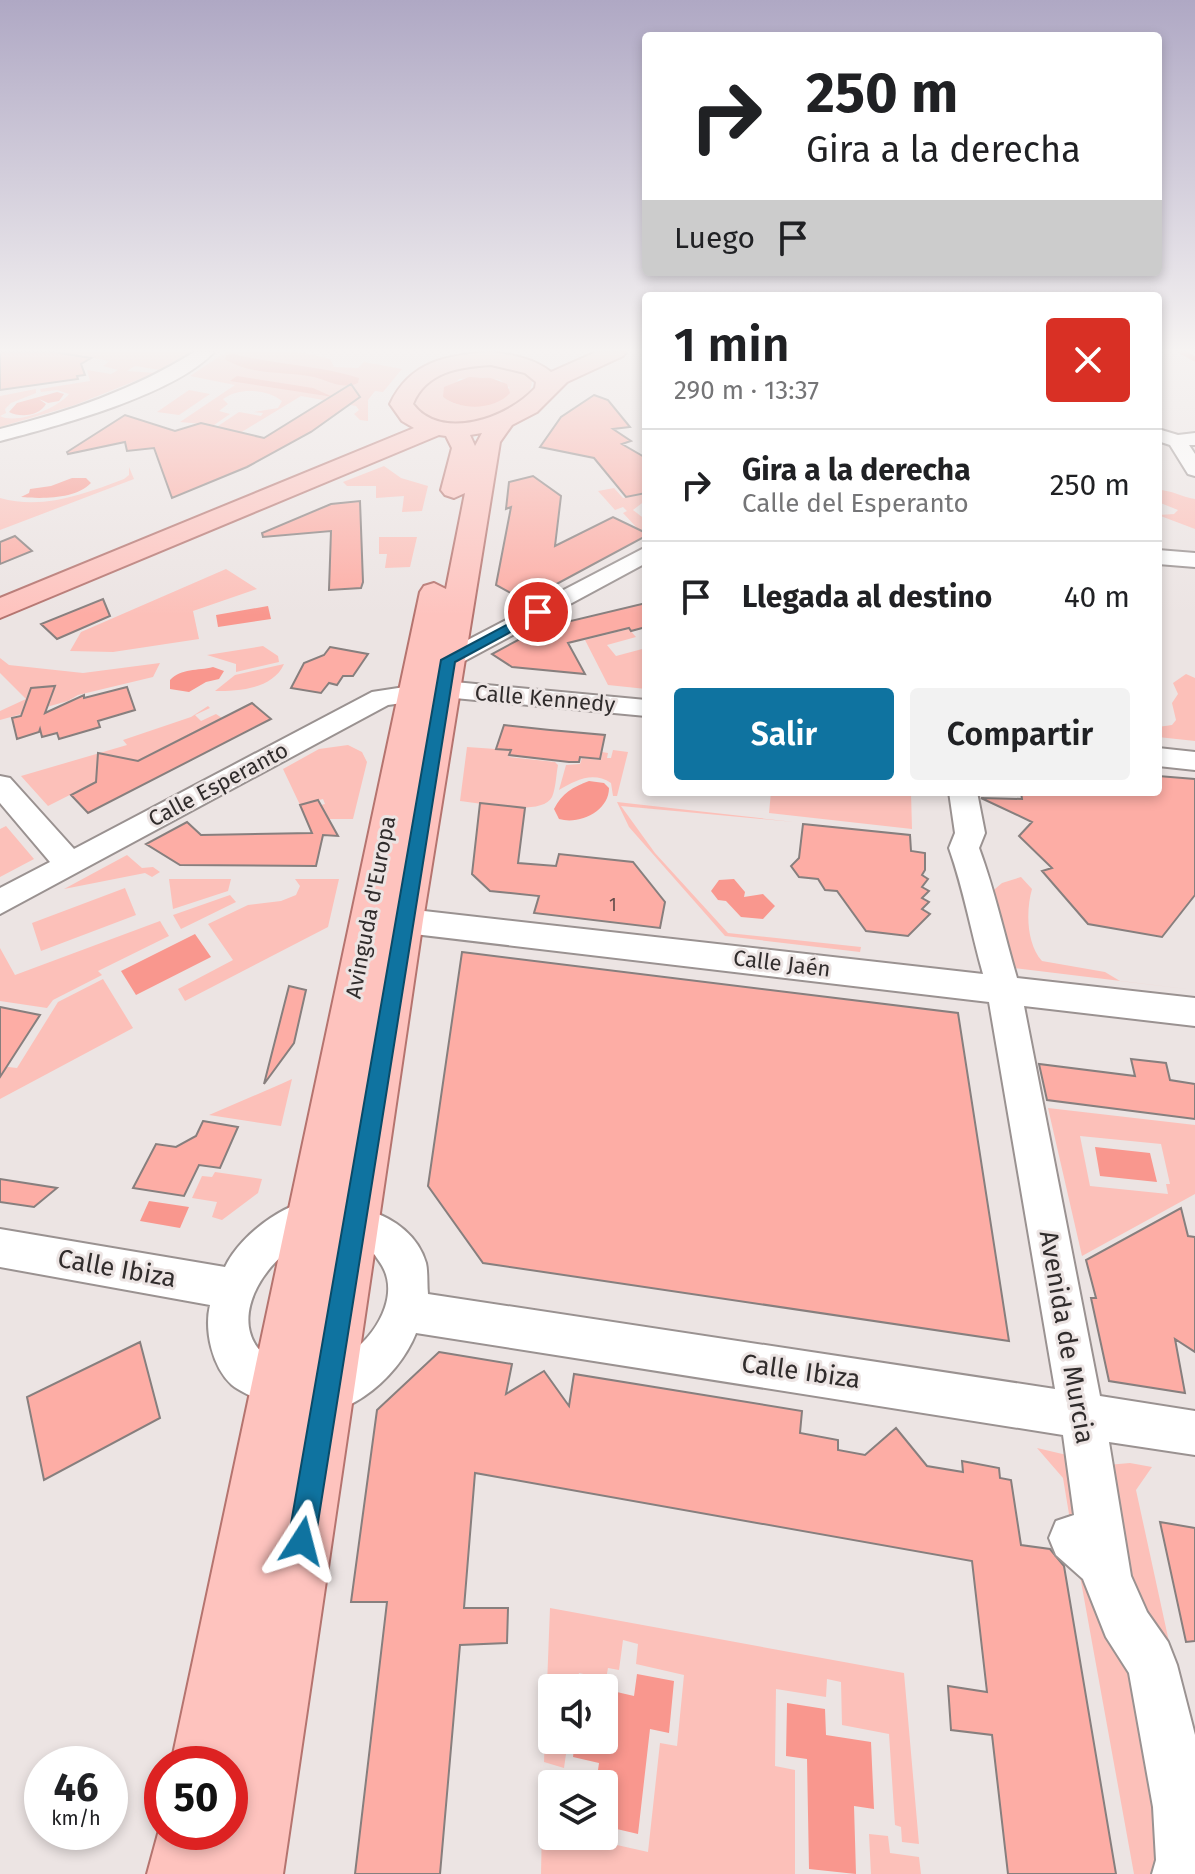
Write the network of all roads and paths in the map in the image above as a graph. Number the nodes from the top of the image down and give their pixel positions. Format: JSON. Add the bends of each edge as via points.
{"nodes":[{"id":1,"x":391,"y":439,"type":"edge"},
{"id":2,"x":457,"y":439,"type":"edge"},
{"id":3,"x":490,"y":439,"type":"edge"},
{"id":4,"x":507,"y":439,"type":"edge"},
{"id":5,"x":1178,"y":439,"type":"edge"},
{"id":6,"x":383,"y":441,"type":"junction"},
{"id":7,"x":484,"y":461,"type":"junction"},
{"id":8,"x":441,"y":465,"type":"junction"},
{"id":9,"x":1195,"y":470,"type":"edge"},
{"id":10,"x":642,"y":556,"type":"edge"},
{"id":11,"x":1162,"y":557,"type":"edge"},
{"id":12,"x":1195,"y":560,"type":"edge"},
{"id":13,"x":0,"y":592,"type":"edge"},
{"id":14,"x":0,"y":609,"type":"edge"},
{"id":15,"x":435,"y":681,"type":"junction"},
{"id":16,"x":642,"y":707,"type":"edge"},
{"id":17,"x":1162,"y":757,"type":"edge"},
{"id":18,"x":1195,"y":761,"type":"edge"},
{"id":19,"x":0,"y":785,"type":"edge"},
{"id":20,"x":964,"y":796,"type":"edge"},
{"id":21,"x":70,"y":865,"type":"junction"},
{"id":22,"x":0,"y":902,"type":"edge"},
{"id":23,"x":386,"y":918,"type":"junction"},
{"id":24,"x":987,"y":962,"type":"junction"},
{"id":25,"x":1195,"y":1012,"type":"edge"},
{"id":26,"x":332,"y":1220,"type":"junction"},
{"id":27,"x":0,"y":1248,"type":"edge"},
{"id":28,"x":234,"y":1289,"type":"junction"},
{"id":29,"x":406,"y":1311,"type":"junction"},
{"id":30,"x":297,"y":1373,"type":"junction"},
{"id":31,"x":1082,"y":1416,"type":"junction"},
{"id":32,"x":1195,"y":1433,"type":"edge"},
{"id":33,"x":208,"y":1746,"type":"edge"},
{"id":34,"x":187,"y":1850,"type":"edge"},
{"id":35,"x":182,"y":1874,"type":"edge"},
{"id":36,"x":248,"y":1874,"type":"edge"},
{"id":37,"x":1180,"y":1874,"type":"edge"}],
"edges":[{"from":1,"to":6,"type":"main road"},
{"from":2,"to":8,"type":"main road","name":"Avinguda d'Europa","via":[[464,448]]},
{"from":3,"to":7,"type":"main road","name":"Avinguda d'Europa"},
{"from":4,"to":7,"type":"main road","via":[[496,459]]},
{"from":5,"to":9,"type":"street"},
{"from":6,"to":8,"type":"main road"},
{"from":6,"to":13,"type":"main road","via":[[361,445]]},
{"from":6,"to":14,"type":"main road"},
{"from":7,"to":15,"type":"main road","name":"Avinguda d'Europa"},
{"from":8,"to":15,"type":"main road","name":"Avinguda d'Europa"},
{"from":10,"to":15,"type":"street"},
{"from":11,"to":12,"type":"street"},
{"from":15,"to":16,"type":"street","name":"Calle Kennedy"},
{"from":15,"to":21,"type":"street","name":"Calle Esperanto","via":[[376,700]]},
{"from":15,"to":23,"type":"main road","name":"Avinguda d'Europa"},
{"from":17,"to":18,"type":"street"},
{"from":19,"to":21,"type":"street"},
{"from":20,"to":24,"type":"street","name":"Avenida de Murcia","via":[[970,833],[964,848],[981,894]]},
{"from":21,"to":22,"type":"street","name":"Calle Esperanto"},
{"from":23,"to":24,"type":"street","name":"Calle Jaén"},
{"from":23,"to":26,"type":"main road","name":"Avinguda d'Europa"},
{"from":24,"to":25,"type":"street","name":"Calle Jaén"},
{"from":24,"to":31,"type":"street","name":"Avenida de Murcia"},
{"from":26,"to":28,"type":"street","via":[[285,1231],[264,1246]]},
{"from":26,"to":29,"type":"street","via":[[387,1237],[399,1252],[409,1289]]},
{"from":26,"to":30,"type":"main road","name":"Avinguda d'Europa"},
{"from":27,"to":28,"type":"street","name":"Calle Ibiza"},
{"from":28,"to":30,"type":"street","via":[[234,1349],[252,1373]]},
{"from":29,"to":30,"type":"street","via":[[379,1361],[354,1379]]},
{"from":29,"to":31,"type":"street","name":"Calle Ibiza"},
{"from":30,"to":33,"type":"main road"},
{"from":30,"to":36,"type":"main road"},
{"from":31,"to":32,"type":"street","name":"Calle Ibiza"},
{"from":31,"to":37,"type":"street","name":"Avenida de Murcia","via":[[1102,1543],[1087,1551],[1151,1663],[1180,1772],[1187,1852]]},
{"from":34,"to":35,"type":"main road"}]}
